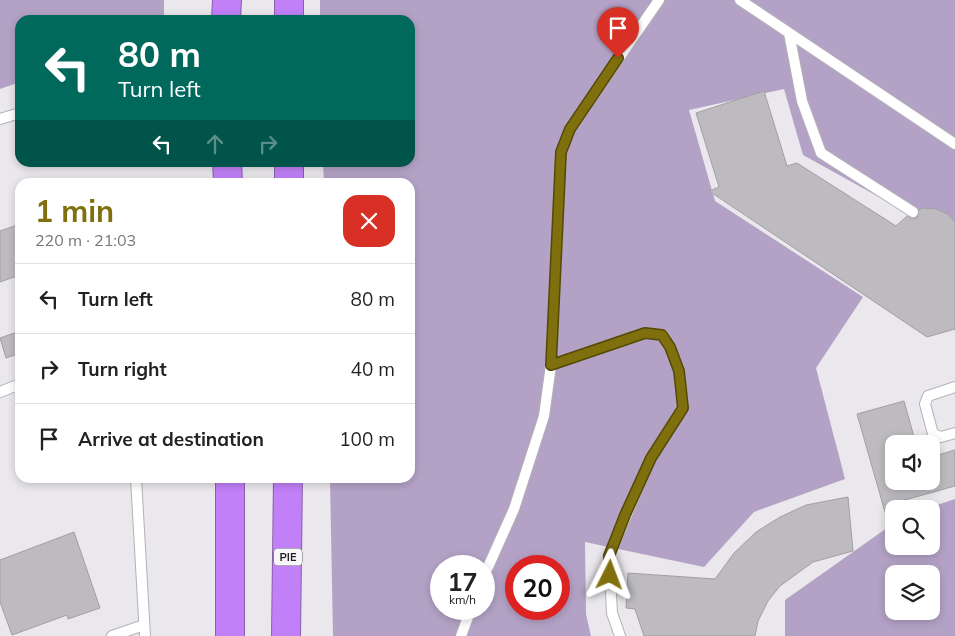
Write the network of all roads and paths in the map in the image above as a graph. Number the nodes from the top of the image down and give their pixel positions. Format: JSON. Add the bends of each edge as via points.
{"nodes":[{"id":1,"x":228,"y":0,"type":"edge"},
{"id":2,"x":289,"y":0,"type":"edge"},
{"id":3,"x":659,"y":0,"type":"edge"},
{"id":4,"x":740,"y":0,"type":"edge"},
{"id":5,"x":226,"y":15,"type":"edge"},
{"id":6,"x":289,"y":15,"type":"edge"},
{"id":7,"x":789,"y":33,"type":"junction"},
{"id":8,"x":15,"y":115,"type":"edge"},
{"id":9,"x":0,"y":120,"type":"edge"},
{"id":10,"x":955,"y":144,"type":"edge"},
{"id":11,"x":913,"y":212,"type":"dead end"},
{"id":12,"x":551,"y":365,"type":"junction"},
{"id":13,"x":15,"y":386,"type":"edge"},
{"id":14,"x":955,"y":387,"type":"edge"},
{"id":15,"x":0,"y":392,"type":"edge"},
{"id":16,"x":955,"y":433,"type":"edge"},
{"id":17,"x":136,"y":483,"type":"edge"},
{"id":18,"x":230,"y":483,"type":"edge"},
{"id":19,"x":288,"y":483,"type":"edge"},
{"id":20,"x":493,"y":555,"type":"edge"},
{"id":21,"x":467,"y":620,"type":"edge"},
{"id":22,"x":144,"y":625,"type":"junction"},
{"id":23,"x":112,"y":636,"type":"edge"},
{"id":24,"x":145,"y":636,"type":"edge"},
{"id":25,"x":230,"y":636,"type":"edge"},
{"id":26,"x":286,"y":636,"type":"edge"},
{"id":27,"x":461,"y":636,"type":"edge"},
{"id":28,"x":620,"y":636,"type":"edge"}],
"edges":[{"from":1,"to":5,"type":"highway"},
{"from":2,"to":6,"type":"highway"},
{"from":3,"to":12,"type":"lane","via":[[570,129],[561,152]]},
{"from":4,"to":7,"type":"lane"},
{"from":7,"to":10,"type":"lane"},
{"from":7,"to":11,"type":"lane","via":[[802,101],[821,153]]},
{"from":8,"to":9,"type":"lane"},
{"from":12,"to":20,"type":"lane","via":[[544,416],[514,509]]},
{"from":12,"to":28,"type":"lane","via":[[645,333],[662,335],[679,371],[683,408],[651,458],[609,556],[612,613]]},
{"from":13,"to":15,"type":"lane"},
{"from":14,"to":16,"type":"lane","via":[[928,396],[925,404],[933,434],[941,437]]},
{"from":17,"to":22,"type":"lane"},
{"from":18,"to":25,"type":"highway"},
{"from":19,"to":26,"type":"highway","number":"PIE"},
{"from":21,"to":27,"type":"lane"},
{"from":22,"to":23,"type":"lane"},
{"from":22,"to":24,"type":"lane"}]}
